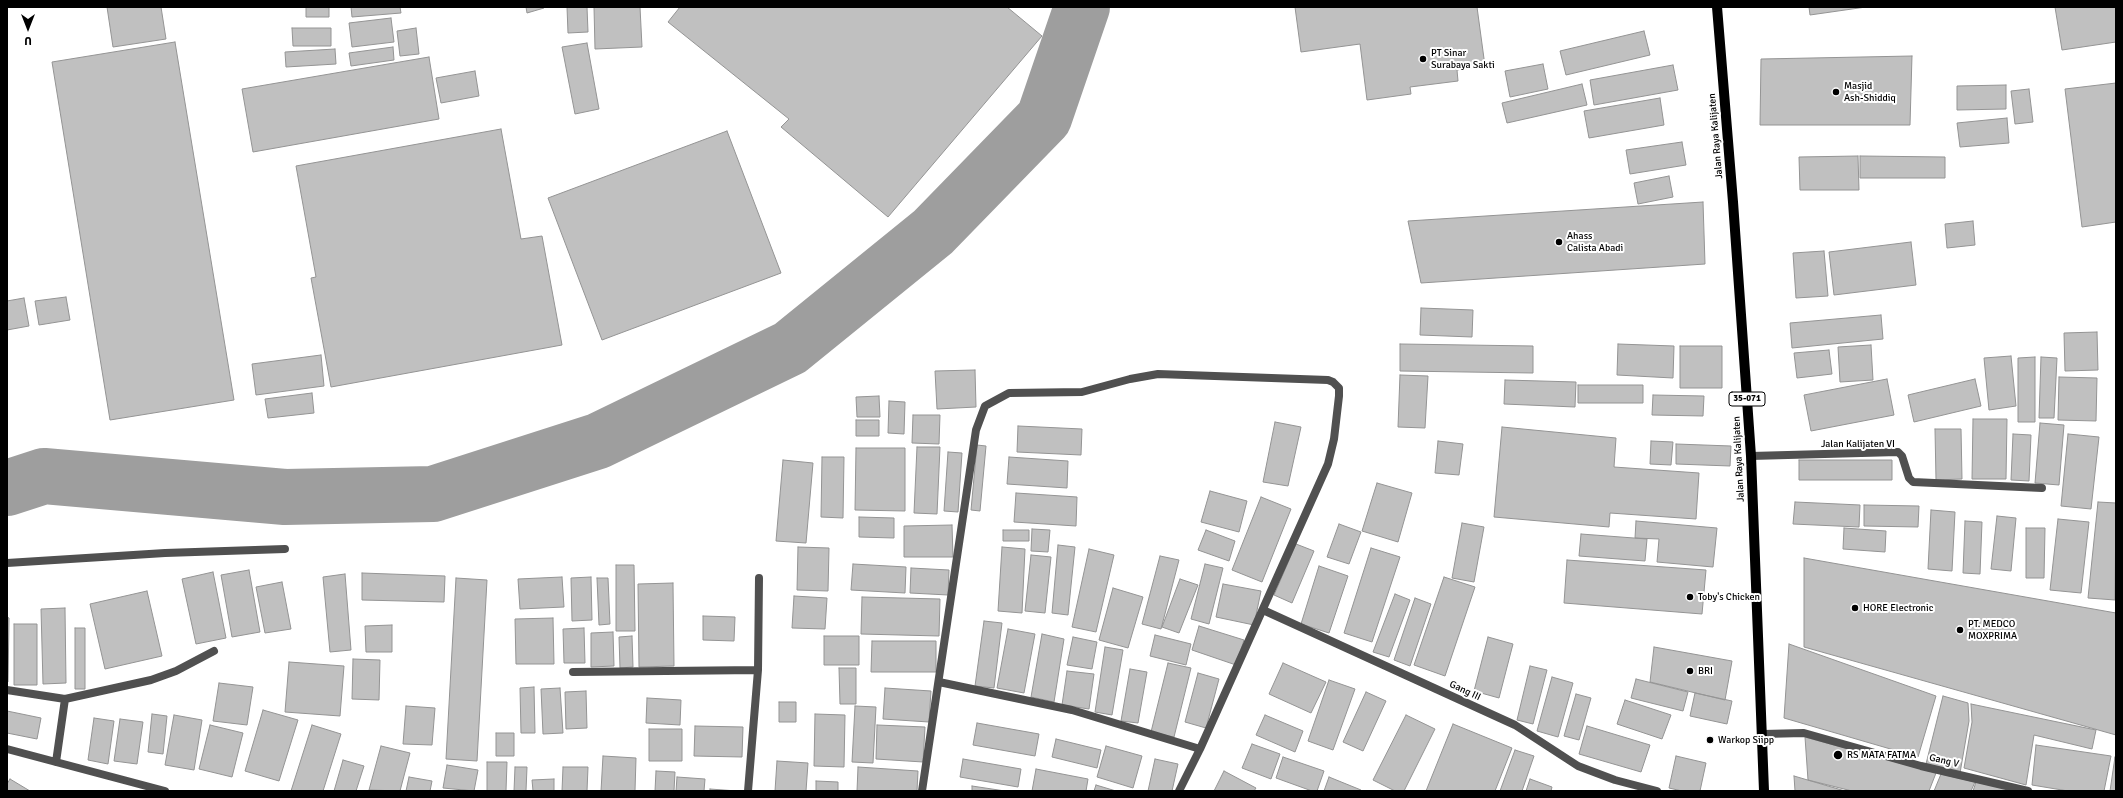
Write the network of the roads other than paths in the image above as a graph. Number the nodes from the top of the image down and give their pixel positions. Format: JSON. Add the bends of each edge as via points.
{"nodes":[{"id":1,"x":1717,"y":7,"type":"edge"},
{"id":2,"x":1751,"y":456,"type":"junction"},
{"id":3,"x":2042,"y":488,"type":"dead end"},
{"id":4,"x":285,"y":549,"type":"dead end"},
{"id":5,"x":7,"y":563,"type":"edge"},
{"id":6,"x":760,"y":578,"type":"dead end"},
{"id":7,"x":1263,"y":610,"type":"junction"},
{"id":8,"x":214,"y":651,"type":"dead end"},
{"id":9,"x":758,"y":670,"type":"junction"},
{"id":10,"x":573,"y":672,"type":"dead end"},
{"id":11,"x":939,"y":682,"type":"junction"},
{"id":12,"x":7,"y":690,"type":"edge"},
{"id":13,"x":65,"y":699,"type":"junction"},
{"id":14,"x":1763,"y":734,"type":"junction"},
{"id":15,"x":7,"y":749,"type":"edge"},
{"id":16,"x":1200,"y":749,"type":"junction"},
{"id":17,"x":56,"y":762,"type":"junction"},
{"id":18,"x":165,"y":791,"type":"edge"},
{"id":19,"x":748,"y":791,"type":"edge"},
{"id":20,"x":922,"y":791,"type":"edge"},
{"id":21,"x":1179,"y":791,"type":"edge"},
{"id":22,"x":1657,"y":791,"type":"edge"},
{"id":23,"x":1764,"y":791,"type":"edge"},
{"id":24,"x":2028,"y":791,"type":"edge"}],
"edges":[{"from":1,"to":2,"type":"main road","name":"Jalan Raya Kalijaten","number":"35-071","via":[[1732,178]]},
{"from":2,"to":3,"type":"street","name":"Jalan Kalijaten VI","via":[[1898,452],[1902,456],[1909,478],[1914,482]]},
{"from":2,"to":14,"type":"main road","name":"Jalan Raya Kalijaten","number":"35-071"},
{"from":4,"to":5,"type":"street"},
{"from":6,"to":9,"type":"street"},
{"from":7,"to":11,"type":"street","via":[[1331,454],[1338,396],[1338,388],[1333,382],[1158,374],[1082,392],[1009,393],[985,406],[979,417]]},
{"from":7,"to":16,"type":"street"},
{"from":7,"to":22,"type":"street","name":"Gang III","via":[[1514,725],[1578,766],[1615,780]]},
{"from":8,"to":13,"type":"street","via":[[176,671],[151,680]]},
{"from":9,"to":10,"type":"street"},
{"from":9,"to":19,"type":"street"},
{"from":11,"to":16,"type":"street","via":[[1072,710]]},
{"from":11,"to":20,"type":"street"},
{"from":12,"to":13,"type":"street"},
{"from":13,"to":17,"type":"street"},
{"from":14,"to":23,"type":"main road","name":"Jalan Raya Kalijaten","number":"35-071"},
{"from":14,"to":24,"type":"street","name":"Gang V","via":[[1804,733],[1921,766]]},
{"from":15,"to":17,"type":"street"},
{"from":16,"to":21,"type":"street"},
{"from":17,"to":18,"type":"street"}]}
